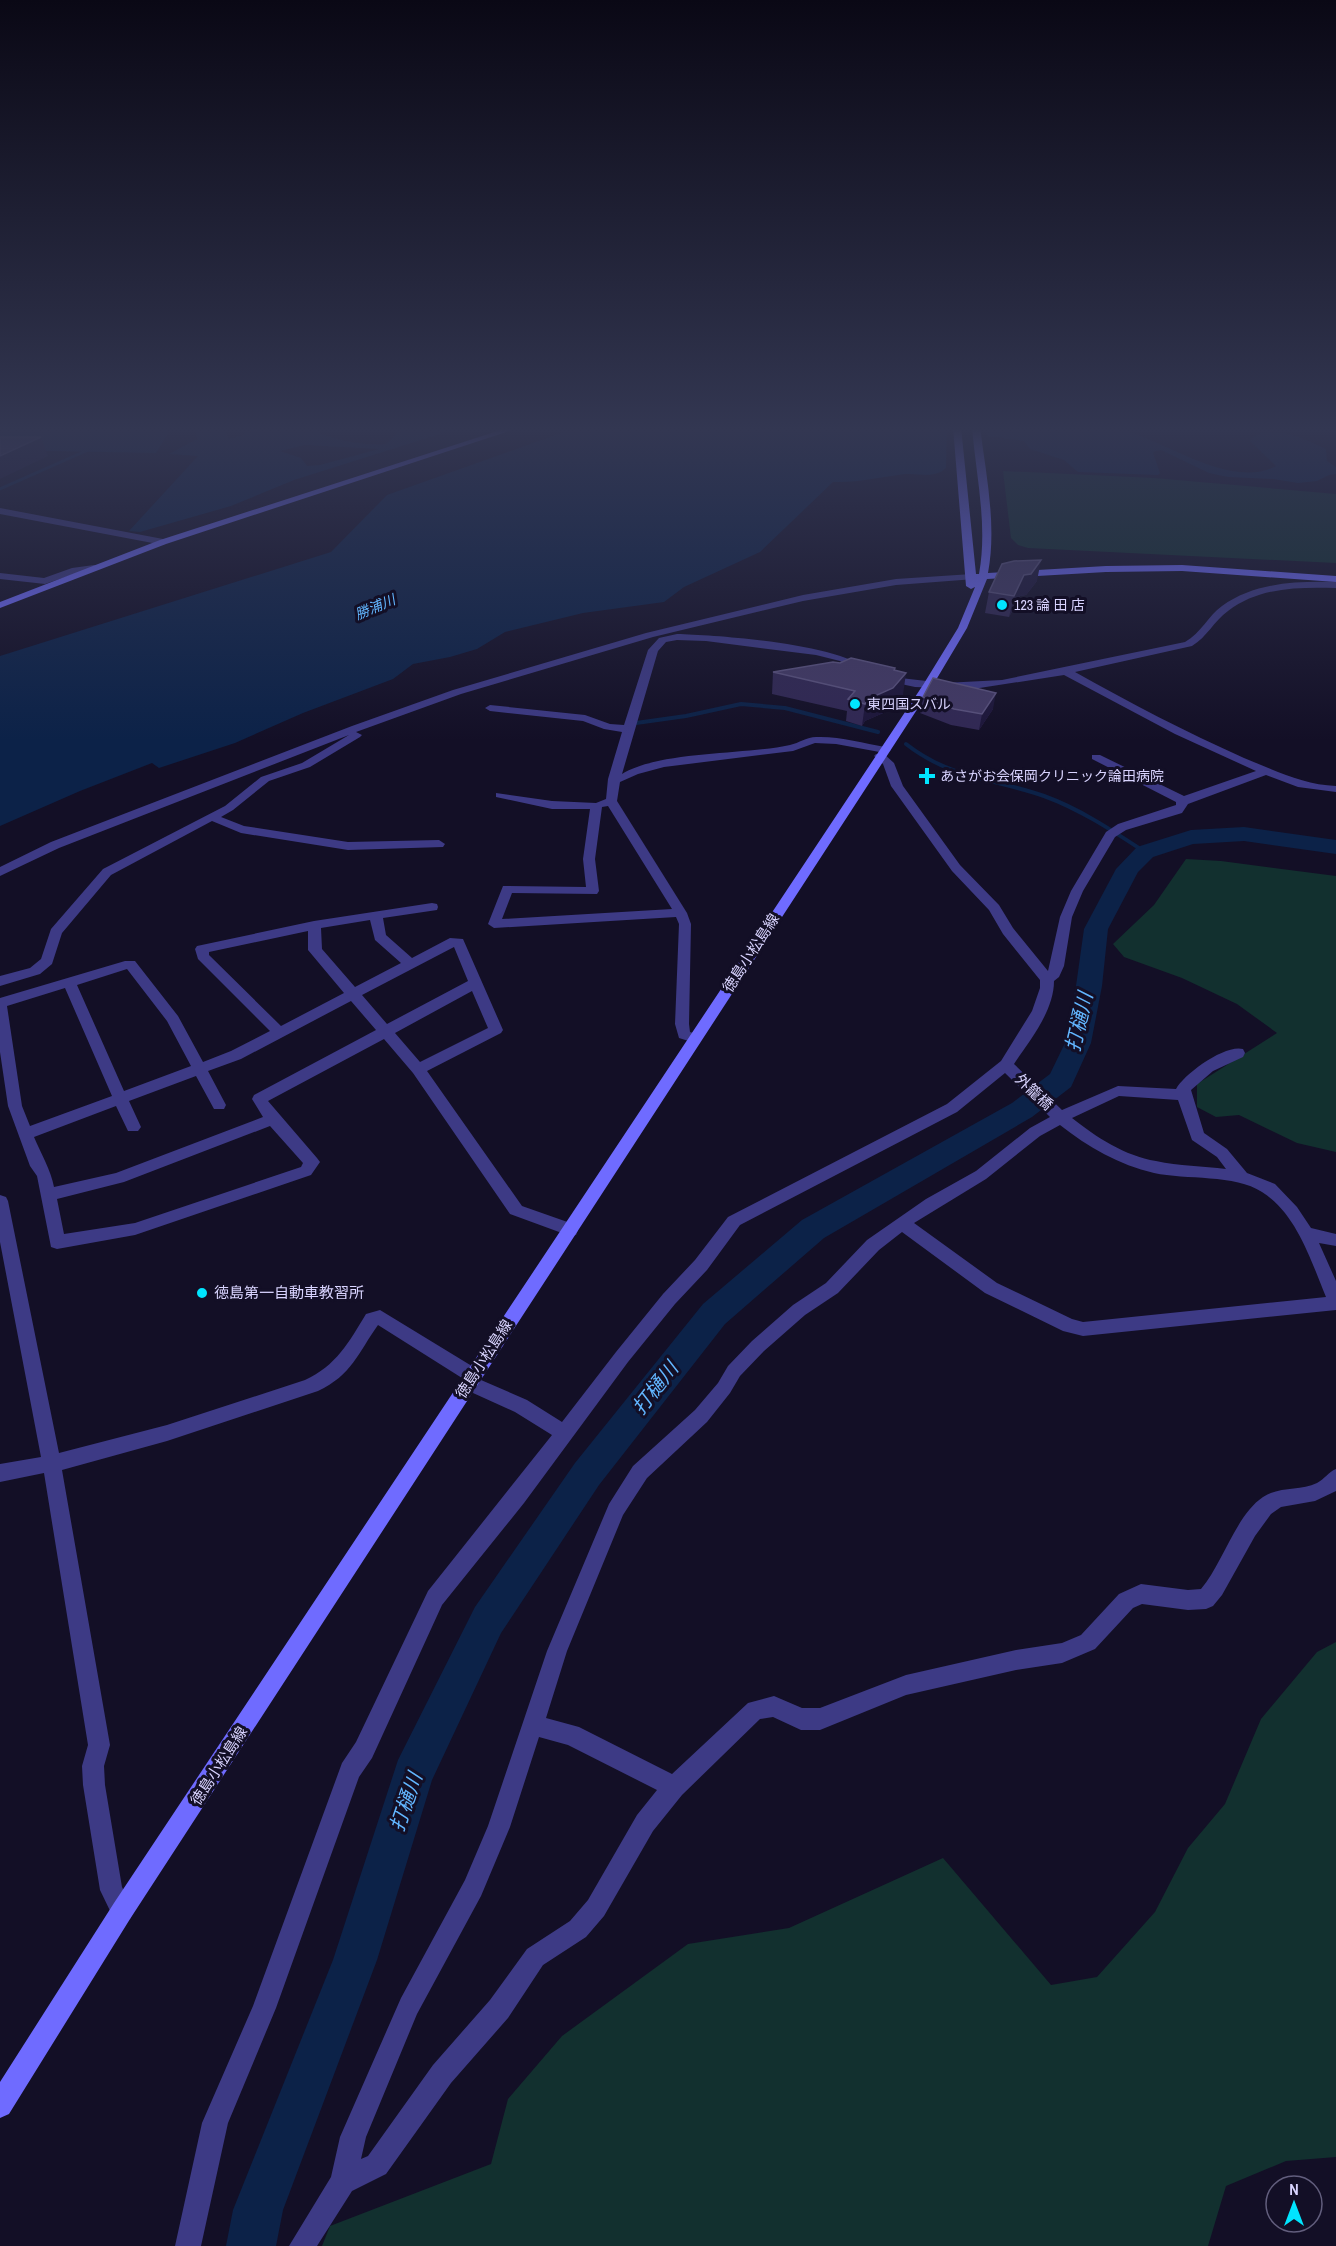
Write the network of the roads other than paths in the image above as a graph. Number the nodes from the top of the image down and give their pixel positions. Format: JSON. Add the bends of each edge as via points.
{"nodes":[{"id":1,"x":109,"y":532,"type":"edge"},
{"id":2,"x":194,"y":532,"type":"edge"},
{"id":3,"x":972,"y":532,"type":"edge"},
{"id":4,"x":987,"y":532,"type":"edge"},
{"id":5,"x":163,"y":542,"type":"junction"},
{"id":6,"x":94,"y":568,"type":"junction"},
{"id":7,"x":978,"y":571,"type":"junction"},
{"id":8,"x":1243,"y":571,"type":"junction"},
{"id":9,"x":0,"y":576,"type":"edge"},
{"id":10,"x":1336,"y":579,"type":"edge"},
{"id":11,"x":1306,"y":584,"type":"junction"},
{"id":12,"x":1336,"y":585,"type":"edge"},
{"id":13,"x":0,"y":605,"type":"edge"},
{"id":14,"x":702,"y":622,"type":"junction"},
{"id":15,"x":677,"y":637,"type":"junction"},
{"id":16,"x":663,"y":640,"type":"junction"},
{"id":17,"x":635,"y":641,"type":"junction"},
{"id":18,"x":865,"y":671,"type":"junction"},
{"id":19,"x":1065,"y":671,"type":"junction"},
{"id":20,"x":844,"y":676,"type":"edge"},
{"id":21,"x":928,"y":685,"type":"junction"},
{"id":22,"x":490,"y":708,"type":"dead end"},
{"id":23,"x":426,"y":713,"type":"dead end"},
{"id":24,"x":628,"y":729,"type":"junction"},
{"id":25,"x":358,"y":730,"type":"junction"},
{"id":26,"x":883,"y":753,"type":"junction"},
{"id":27,"x":1096,"y":757,"type":"dead end"},
{"id":28,"x":1266,"y":771,"type":"junction"},
{"id":29,"x":614,"y":779,"type":"junction"},
{"id":30,"x":1336,"y":789,"type":"edge"},
{"id":31,"x":500,"y":795,"type":"dead end"},
{"id":32,"x":1182,"y":800,"type":"junction"},
{"id":33,"x":611,"y":801,"type":"junction"},
{"id":34,"x":596,"y":806,"type":"junction"},
{"id":35,"x":212,"y":817,"type":"junction"},
{"id":36,"x":439,"y":844,"type":"dead end"},
{"id":37,"x":0,"y":872,"type":"edge"},
{"id":38,"x":432,"y":907,"type":"dead end"},
{"id":39,"x":681,"y":913,"type":"junction"},
{"id":40,"x":376,"y":915,"type":"junction"},
{"id":41,"x":314,"y":924,"type":"junction"},
{"id":42,"x":410,"y":964,"type":"junction"},
{"id":43,"x":1047,"y":980,"type":"junction"},
{"id":44,"x":0,"y":981,"type":"edge"},
{"id":45,"x":69,"y":983,"type":"junction"},
{"id":46,"x":476,"y":983,"type":"junction"},
{"id":47,"x":353,"y":996,"type":"junction"},
{"id":48,"x":0,"y":1003,"type":"edge"},
{"id":49,"x":279,"y":1032,"type":"junction"},
{"id":50,"x":386,"y":1032,"type":"junction"},
{"id":51,"x":695,"y":1038,"type":"junction"},
{"id":52,"x":1238,"y":1053,"type":"dead end"},
{"id":53,"x":1008,"y":1068,"type":"junction"},
{"id":54,"x":198,"y":1069,"type":"junction"},
{"id":55,"x":418,"y":1069,"type":"junction"},
{"id":56,"x":1183,"y":1095,"type":"junction"},
{"id":57,"x":122,"y":1098,"type":"junction"},
{"id":58,"x":219,"y":1105,"type":"dead end"},
{"id":59,"x":1059,"y":1116,"type":"junction"},
{"id":60,"x":273,"y":1119,"type":"junction"},
{"id":61,"x":133,"y":1127,"type":"dead end"},
{"id":62,"x":26,"y":1134,"type":"junction"},
{"id":63,"x":1243,"y":1179,"type":"junction"},
{"id":64,"x":48,"y":1195,"type":"junction"},
{"id":65,"x":0,"y":1201,"type":"edge"},
{"id":66,"x":902,"y":1223,"type":"junction"},
{"id":67,"x":570,"y":1230,"type":"junction"},
{"id":68,"x":1307,"y":1234,"type":"junction"},
{"id":69,"x":1336,"y":1240,"type":"edge"},
{"id":70,"x":1336,"y":1302,"type":"edge"},
{"id":71,"x":471,"y":1379,"type":"junction"},
{"id":72,"x":564,"y":1433,"type":"junction"},
{"id":73,"x":52,"y":1464,"type":"junction"},
{"id":74,"x":0,"y":1473,"type":"edge"},
{"id":75,"x":1336,"y":1478,"type":"edge"},
{"id":76,"x":534,"y":1725,"type":"junction"},
{"id":77,"x":674,"y":1787,"type":"junction"},
{"id":78,"x":122,"y":1911,"type":"junction"},
{"id":79,"x":0,"y":2105,"type":"edge"},
{"id":80,"x":343,"y":2182,"type":"junction"},
{"id":81,"x":188,"y":2246,"type":"edge"},
{"id":82,"x":302,"y":2246,"type":"edge"}],
"edges":[{"from":1,"to":5,"type":"street"},
{"from":2,"to":5,"type":"main road"},
{"from":3,"to":7,"type":"main road","name":"徳島小松島線"},
{"from":4,"to":7,"type":"main road","name":"徳島小松島線"},
{"from":5,"to":6,"type":"main road"},
{"from":6,"to":9,"type":"street","via":[[45,581]]},
{"from":6,"to":13,"type":"main road"},
{"from":7,"to":8,"type":"main road"},
{"from":7,"to":14,"type":"street","via":[[837,591]]},
{"from":7,"to":21,"type":"main road","name":"徳島小松島線","via":[[962,630]]},
{"from":8,"to":10,"type":"main road"},
{"from":8,"to":11,"type":"street"},
{"from":11,"to":12,"type":"street"},
{"from":11,"to":19,"type":"street","via":[[1241,599],[1224,610],[1202,637],[1188,644]]},
{"from":14,"to":15,"type":"street","via":[[701,629]]},
{"from":14,"to":17,"type":"street"},
{"from":15,"to":16,"type":"street"},
{"from":15,"to":18,"type":"street","via":[[826,654]]},
{"from":16,"to":17,"type":"street"},
{"from":16,"to":24,"type":"street","via":[[653,650]]},
{"from":17,"to":25,"type":"street","via":[[457,692]]},
{"from":18,"to":20,"type":"street"},
{"from":18,"to":21,"type":"street"},
{"from":19,"to":21,"type":"street","via":[[1017,681]]},
{"from":19,"to":28,"type":"street","via":[[1155,722]]},
{"from":21,"to":26,"type":"main road","name":"徳島小松島線"},
{"from":22,"to":24,"type":"street","via":[[585,718],[608,727]]},
{"from":23,"to":25,"type":"street"},
{"from":24,"to":29,"type":"street"},
{"from":25,"to":35,"type":"street","via":[[318,759],[265,779]]},
{"from":25,"to":37,"type":"street","via":[[55,844]]},
{"from":26,"to":29,"type":"street","via":[[836,741],[814,740],[793,748],[664,764]]},
{"from":26,"to":43,"type":"street","via":[[897,786],[956,868],[994,908]]},
{"from":26,"to":51,"type":"main road","name":"徳島小松島線"},
{"from":27,"to":32,"type":"street"},
{"from":28,"to":30,"type":"street","via":[[1313,788]]},
{"from":28,"to":32,"type":"street"},
{"from":29,"to":33,"type":"street"},
{"from":31,"to":34,"type":"street","via":[[552,805]]},
{"from":32,"to":43,"type":"street","via":[[1178,810],[1110,834],[1077,891],[1061,938],[1057,966]]},
{"from":33,"to":34,"type":"street"},
{"from":33,"to":39,"type":"street"},
{"from":34,"to":39,"type":"street","via":[[589,859],[593,891],[507,889],[494,924]]},
{"from":35,"to":36,"type":"street","via":[[241,828],[348,846]]},
{"from":35,"to":44,"type":"street","via":[[107,872],[56,932],[47,961],[35,971]]},
{"from":38,"to":40,"type":"street"},
{"from":39,"to":51,"type":"street","via":[[685,924],[682,1024],[684,1035]]},
{"from":40,"to":41,"type":"street"},
{"from":40,"to":42,"type":"street","via":[[380,937]]},
{"from":41,"to":47,"type":"street","via":[[315,950]]},
{"from":41,"to":49,"type":"street","via":[[202,949],[203,956]]},
{"from":42,"to":46,"type":"street","via":[[459,942]]},
{"from":42,"to":47,"type":"street"},
{"from":43,"to":53,"type":"street","via":[[1049,988]]},
{"from":45,"to":48,"type":"street"},
{"from":45,"to":54,"type":"street","via":[[130,964],[173,1019]]},
{"from":45,"to":57,"type":"street"},
{"from":46,"to":50,"type":"street"},
{"from":46,"to":55,"type":"street","via":[[496,1030]]},
{"from":47,"to":49,"type":"street"},
{"from":47,"to":50,"type":"street"},
{"from":48,"to":62,"type":"street","via":[[11,1089]]},
{"from":49,"to":54,"type":"street","via":[[236,1055]]},
{"from":50,"to":55,"type":"street"},
{"from":50,"to":60,"type":"street","via":[[259,1099]]},
{"from":51,"to":67,"type":"main road","name":"徳島小松島線"},
{"from":52,"to":56,"type":"street","via":[[1220,1058],[1201,1071],[1183,1089]]},
{"from":53,"to":59,"type":"street","name":"外籠橋"},
{"from":53,"to":72,"type":"street","via":[[952,1108],[734,1221]]},
{"from":54,"to":57,"type":"street"},
{"from":54,"to":58,"type":"street"},
{"from":55,"to":67,"type":"street","via":[[516,1210]]},
{"from":56,"to":59,"type":"street","via":[[1118,1091]]},
{"from":56,"to":63,"type":"street","via":[[1197,1136],[1222,1153]]},
{"from":57,"to":61,"type":"street"},
{"from":57,"to":62,"type":"street"},
{"from":59,"to":63,"type":"street","name":"外籠橋","via":[[1130,1160],[1153,1167]]},
{"from":59,"to":66,"type":"street","via":[[981,1176]]},
{"from":60,"to":64,"type":"street","via":[[118,1178]]},
{"from":60,"to":64,"type":"street","via":[[312,1162],[306,1171],[135,1229],[57,1242]]},
{"from":62,"to":64,"type":"street","via":[[44,1174]]},
{"from":63,"to":68,"type":"street","name":"外籠橋","via":[[1270,1189]]},
{"from":65,"to":73,"type":"street"},
{"from":66,"to":70,"type":"street","via":[[991,1287],[1069,1326],[1083,1329]]},
{"from":66,"to":76,"type":"street","via":[[873,1245],[832,1287],[758,1346],[701,1416],[640,1472],[616,1510],[556,1651]]},
{"from":67,"to":71,"type":"main road","name":"徳島小松島線"},
{"from":68,"to":69,"type":"street"},
{"from":68,"to":70,"type":"street","name":"外籠橋"},
{"from":71,"to":72,"type":"street"},
{"from":71,"to":73,"type":"street","via":[[380,1317],[372,1318],[348,1358],[326,1378],[202,1423]]},
{"from":71,"to":78,"type":"main road","name":"徳島小松島線"},
{"from":72,"to":81,"type":"street","via":[[435,1598],[364,1750],[350,1771],[264,2008],[215,2123]]},
{"from":73,"to":74,"type":"street"},
{"from":73,"to":78,"type":"street","via":[[98,1737],[93,1766],[96,1796],[111,1890]]},
{"from":75,"to":77,"type":"street","via":[[1323,1490],[1278,1499],[1265,1507],[1219,1585],[1206,1599],[1141,1594],[1126,1601],[1088,1642],[1062,1653],[906,1685],[820,1719],[801,1719],[774,1706],[754,1710]]},
{"from":76,"to":77,"type":"street","via":[[571,1735]]},
{"from":76,"to":80,"type":"street","via":[[473,1888],[409,2006],[353,2137]]},
{"from":77,"to":80,"type":"street","via":[[645,1823],[596,1908],[578,1929],[535,1957],[499,2009],[442,2074],[377,2165]]},
{"from":78,"to":79,"type":"main road","name":"徳島小松島線"},
{"from":80,"to":82,"type":"street"}]}
